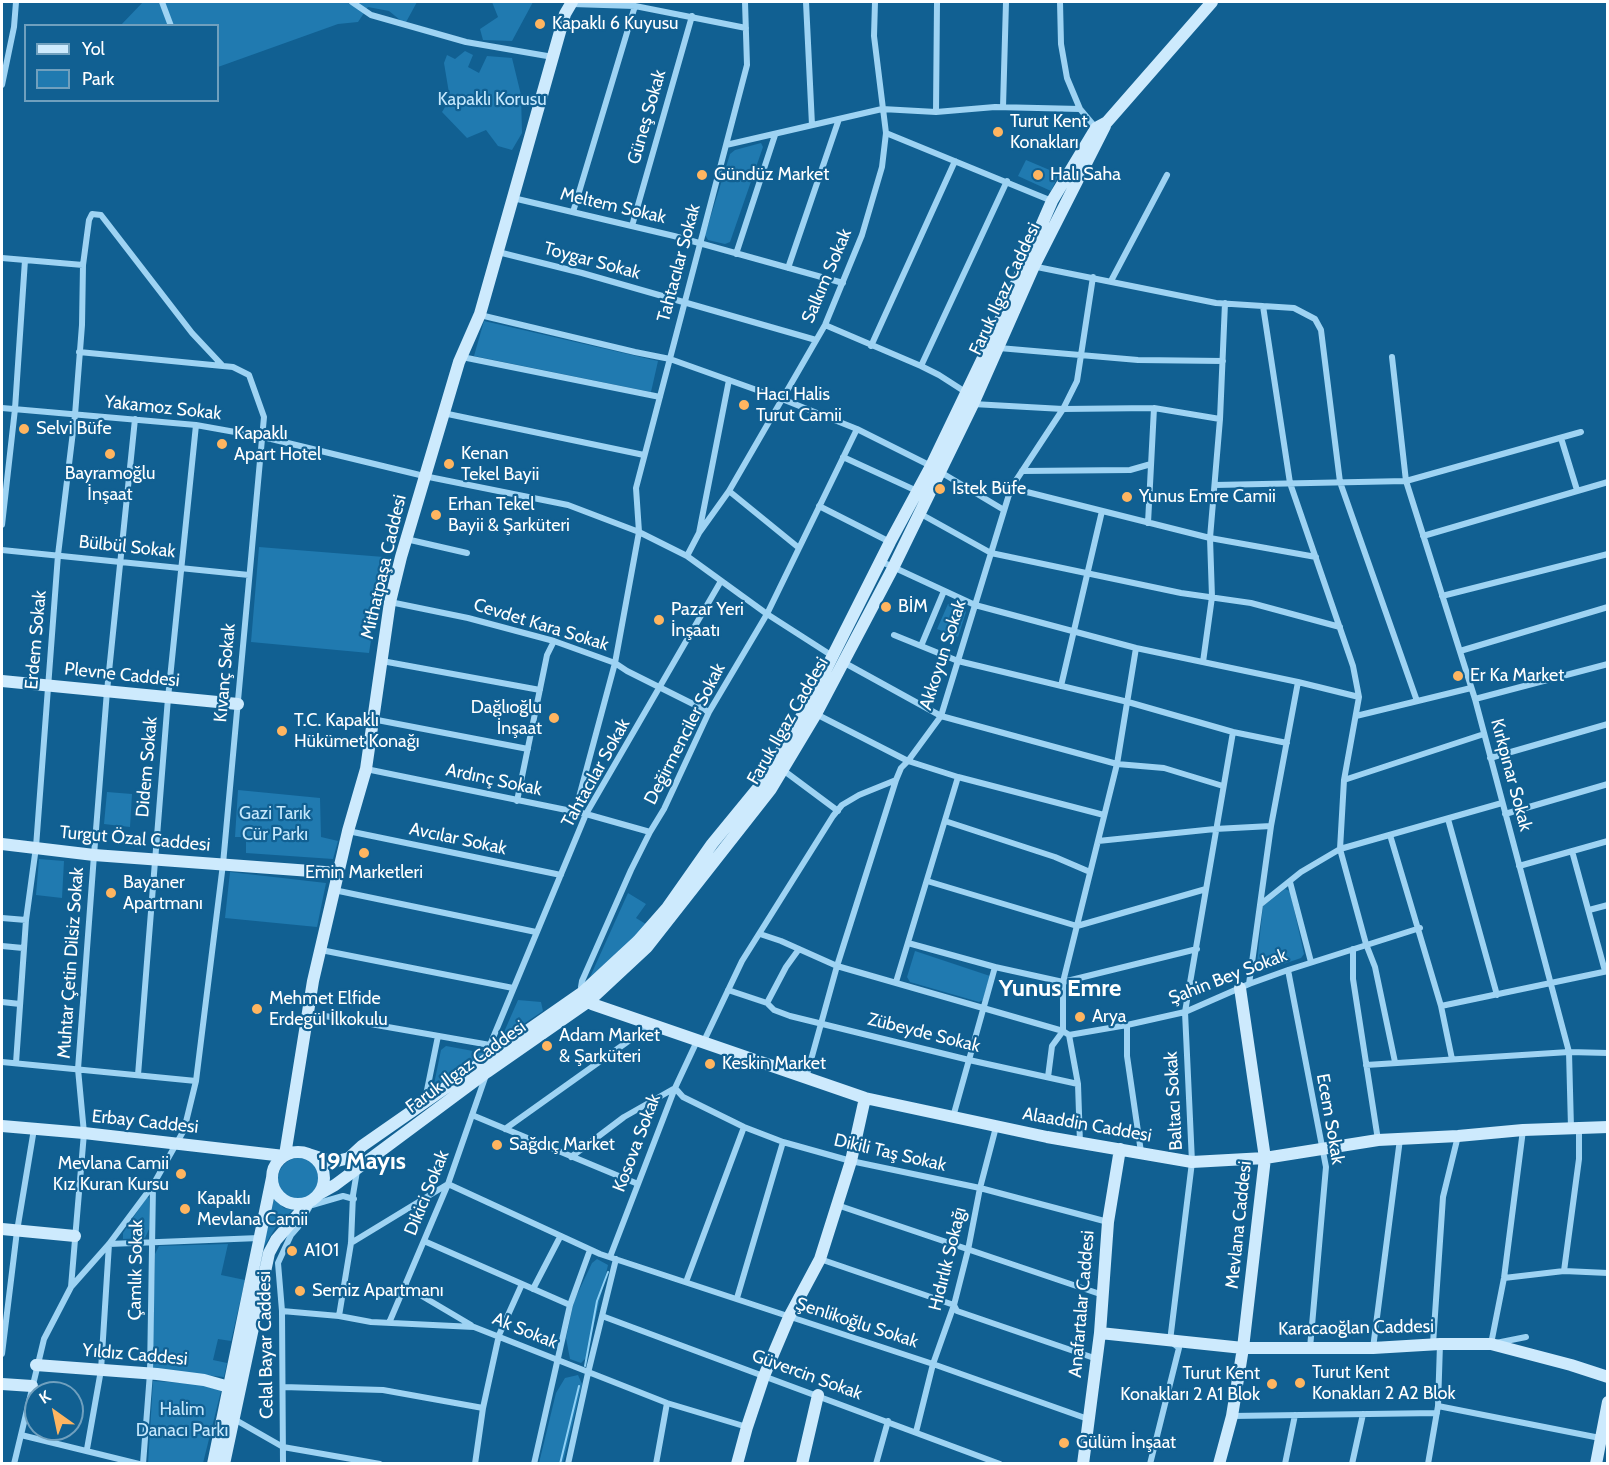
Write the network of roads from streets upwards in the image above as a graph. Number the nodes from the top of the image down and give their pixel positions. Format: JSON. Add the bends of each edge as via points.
{"nodes":[{"id":1,"x":16,"y":2,"type":"edge"},
{"id":2,"x":162,"y":2,"type":"edge"},
{"id":3,"x":352,"y":2,"type":"edge"},
{"id":4,"x":745,"y":2,"type":"edge"},
{"id":5,"x":807,"y":2,"type":"edge"},
{"id":6,"x":875,"y":2,"type":"edge"},
{"id":7,"x":937,"y":2,"type":"edge"},
{"id":8,"x":1006,"y":2,"type":"edge"},
{"id":9,"x":1060,"y":2,"type":"edge"},
{"id":10,"x":1212,"y":2,"type":"edge"},
{"id":11,"x":572,"y":3,"type":"edge"},
{"id":12,"x":635,"y":6,"type":"junction"},
{"id":13,"x":692,"y":16,"type":"junction"},
{"id":14,"x":170,"y":24,"type":"edge"},
{"id":15,"x":746,"y":27,"type":"junction"},
{"id":16,"x":553,"y":57,"type":"junction"},
{"id":17,"x":2,"y":85,"type":"edge"},
{"id":18,"x":1003,"y":107,"type":"junction"},
{"id":19,"x":882,"y":109,"type":"junction"},
{"id":20,"x":1080,"y":109,"type":"junction"},
{"id":21,"x":936,"y":111,"type":"junction"},
{"id":22,"x":839,"y":119,"type":"junction"},
{"id":23,"x":812,"y":125,"type":"junction"},
{"id":24,"x":1102,"y":125,"type":"junction"},
{"id":25,"x":886,"y":133,"type":"junction"},
{"id":26,"x":775,"y":135,"type":"junction"},
{"id":27,"x":726,"y":145,"type":"junction"},
{"id":28,"x":955,"y":161,"type":"junction"},
{"id":29,"x":1167,"y":175,"type":"dead end"},
{"id":30,"x":1007,"y":181,"type":"junction"},
{"id":31,"x":513,"y":198,"type":"junction"},
{"id":32,"x":1052,"y":201,"type":"junction"},
{"id":33,"x":573,"y":212,"type":"junction"},
{"id":34,"x":632,"y":226,"type":"junction"},
{"id":35,"x":700,"y":244,"type":"junction"},
{"id":36,"x":498,"y":252,"type":"junction"},
{"id":37,"x":736,"y":254,"type":"junction"},
{"id":38,"x":2,"y":258,"type":"edge"},
{"id":39,"x":26,"y":260,"type":"junction"},
{"id":40,"x":83,"y":265,"type":"junction"},
{"id":41,"x":1028,"y":265,"type":"junction"},
{"id":42,"x":788,"y":268,"type":"junction"},
{"id":43,"x":1092,"y":277,"type":"junction"},
{"id":44,"x":1111,"y":281,"type":"junction"},
{"id":45,"x":843,"y":283,"type":"junction"},
{"id":46,"x":684,"y":302,"type":"junction"},
{"id":47,"x":1225,"y":303,"type":"junction"},
{"id":48,"x":1263,"y":306,"type":"junction"},
{"id":49,"x":480,"y":315,"type":"junction"},
{"id":50,"x":825,"y":325,"type":"junction"},
{"id":51,"x":816,"y":340,"type":"junction"},
{"id":52,"x":872,"y":346,"type":"junction"},
{"id":53,"x":998,"y":348,"type":"junction"},
{"id":54,"x":79,"y":352,"type":"junction"},
{"id":55,"x":1081,"y":354,"type":"junction"},
{"id":56,"x":462,"y":357,"type":"junction"},
{"id":57,"x":1392,"y":357,"type":"dead end"},
{"id":58,"x":670,"y":359,"type":"junction"},
{"id":59,"x":1223,"y":362,"type":"junction"},
{"id":60,"x":222,"y":365,"type":"junction"},
{"id":61,"x":921,"y":366,"type":"junction"},
{"id":62,"x":729,"y":380,"type":"junction"},
{"id":63,"x":966,"y":392,"type":"junction"},
{"id":64,"x":660,"y":397,"type":"junction"},
{"id":65,"x":782,"y":399,"type":"junction"},
{"id":66,"x":973,"y":404,"type":"junction"},
{"id":67,"x":2,"y":408,"type":"edge"},
{"id":68,"x":1154,"y":408,"type":"junction"},
{"id":69,"x":15,"y":409,"type":"junction"},
{"id":70,"x":1063,"y":409,"type":"junction"},
{"id":71,"x":443,"y":413,"type":"junction"},
{"id":72,"x":75,"y":414,"type":"junction"},
{"id":73,"x":135,"y":419,"type":"junction"},
{"id":74,"x":1220,"y":419,"type":"junction"},
{"id":75,"x":196,"y":425,"type":"junction"},
{"id":76,"x":857,"y":429,"type":"junction"},
{"id":77,"x":1581,"y":432,"type":"dead end"},
{"id":78,"x":263,"y":436,"type":"junction"},
{"id":79,"x":1562,"y":438,"type":"junction"},
{"id":80,"x":644,"y":455,"type":"junction"},
{"id":81,"x":843,"y":457,"type":"junction"},
{"id":82,"x":1151,"y":464,"type":"junction"},
{"id":83,"x":935,"y":468,"type":"junction"},
{"id":84,"x":1022,"y":471,"type":"junction"},
{"id":85,"x":424,"y":476,"type":"junction"},
{"id":86,"x":1406,"y":481,"type":"junction"},
{"id":87,"x":1341,"y":482,"type":"junction"},
{"id":88,"x":1608,"y":482,"type":"edge"},
{"id":89,"x":1290,"y":483,"type":"junction"},
{"id":90,"x":1215,"y":485,"type":"junction"},
{"id":91,"x":1011,"y":488,"type":"junction"},
{"id":92,"x":1577,"y":490,"type":"junction"},
{"id":93,"x":729,"y":491,"type":"junction"},
{"id":94,"x":917,"y":491,"type":"junction"},
{"id":95,"x":819,"y":506,"type":"junction"},
{"id":96,"x":1004,"y":510,"type":"junction"},
{"id":97,"x":1102,"y":511,"type":"junction"},
{"id":98,"x":918,"y":513,"type":"junction"},
{"id":99,"x":1148,"y":523,"type":"junction"},
{"id":100,"x":2,"y":525,"type":"edge"},
{"id":101,"x":639,"y":532,"type":"junction"},
{"id":102,"x":699,"y":533,"type":"junction"},
{"id":103,"x":1423,"y":536,"type":"junction"},
{"id":104,"x":1210,"y":538,"type":"junction"},
{"id":105,"x":406,"y":539,"type":"junction"},
{"id":106,"x":890,"y":542,"type":"junction"},
{"id":107,"x":799,"y":548,"type":"junction"},
{"id":108,"x":2,"y":550,"type":"edge"},
{"id":109,"x":467,"y":553,"type":"dead end"},
{"id":110,"x":991,"y":553,"type":"junction"},
{"id":111,"x":1608,"y":554,"type":"edge"},
{"id":112,"x":58,"y":555,"type":"junction"},
{"id":113,"x":687,"y":556,"type":"junction"},
{"id":114,"x":1316,"y":557,"type":"junction"},
{"id":115,"x":120,"y":561,"type":"junction"},
{"id":116,"x":880,"y":561,"type":"junction"},
{"id":117,"x":180,"y":568,"type":"junction"},
{"id":118,"x":893,"y":568,"type":"junction"},
{"id":119,"x":1088,"y":573,"type":"junction"},
{"id":120,"x":249,"y":575,"type":"junction"},
{"id":121,"x":721,"y":581,"type":"junction"},
{"id":122,"x":944,"y":591,"type":"junction"},
{"id":123,"x":1442,"y":596,"type":"junction"},
{"id":124,"x":1212,"y":597,"type":"junction"},
{"id":125,"x":390,"y":602,"type":"junction"},
{"id":126,"x":975,"y":605,"type":"junction"},
{"id":127,"x":1608,"y":607,"type":"edge"},
{"id":128,"x":767,"y":614,"type":"junction"},
{"id":129,"x":1340,"y":627,"type":"junction"},
{"id":130,"x":1073,"y":632,"type":"junction"},
{"id":131,"x":894,"y":635,"type":"dead end"},
{"id":132,"x":554,"y":641,"type":"junction"},
{"id":133,"x":921,"y":646,"type":"junction"},
{"id":134,"x":1137,"y":648,"type":"junction"},
{"id":135,"x":1460,"y":651,"type":"junction"},
{"id":136,"x":838,"y":660,"type":"junction"},
{"id":137,"x":381,"y":661,"type":"junction"},
{"id":138,"x":958,"y":661,"type":"junction"},
{"id":139,"x":1203,"y":662,"type":"junction"},
{"id":140,"x":615,"y":663,"type":"junction"},
{"id":141,"x":1608,"y":664,"type":"edge"},
{"id":142,"x":2,"y":681,"type":"edge"},
{"id":143,"x":1298,"y":682,"type":"junction"},
{"id":144,"x":47,"y":685,"type":"junction"},
{"id":145,"x":1061,"y":686,"type":"junction"},
{"id":146,"x":660,"y":688,"type":"junction"},
{"id":147,"x":1471,"y":688,"type":"junction"},
{"id":148,"x":540,"y":690,"type":"junction"},
{"id":149,"x":107,"y":691,"type":"junction"},
{"id":150,"x":1359,"y":697,"type":"junction"},
{"id":151,"x":168,"y":698,"type":"junction"},
{"id":152,"x":1475,"y":699,"type":"junction"},
{"id":153,"x":1417,"y":701,"type":"junction"},
{"id":154,"x":1128,"y":702,"type":"junction"},
{"id":155,"x":238,"y":704,"type":"junction"},
{"id":156,"x":709,"y":712,"type":"junction"},
{"id":157,"x":816,"y":714,"type":"junction"},
{"id":158,"x":941,"y":716,"type":"junction"},
{"id":159,"x":1356,"y":716,"type":"junction"},
{"id":160,"x":372,"y":719,"type":"junction"},
{"id":161,"x":1608,"y":724,"type":"edge"},
{"id":162,"x":1233,"y":732,"type":"junction"},
{"id":163,"x":1484,"y":734,"type":"junction"},
{"id":164,"x":1287,"y":743,"type":"junction"},
{"id":165,"x":528,"y":749,"type":"junction"},
{"id":166,"x":1490,"y":758,"type":"junction"},
{"id":167,"x":908,"y":761,"type":"junction"},
{"id":168,"x":1117,"y":764,"type":"junction"},
{"id":169,"x":366,"y":769,"type":"junction"},
{"id":170,"x":783,"y":770,"type":"junction"},
{"id":171,"x":958,"y":777,"type":"junction"},
{"id":172,"x":896,"y":780,"type":"junction"},
{"id":173,"x":1344,"y":780,"type":"junction"},
{"id":174,"x":1608,"y":784,"type":"edge"},
{"id":175,"x":1223,"y":786,"type":"junction"},
{"id":176,"x":517,"y":801,"type":"junction"},
{"id":177,"x":1502,"y":803,"type":"junction"},
{"id":178,"x":838,"y":811,"type":"junction"},
{"id":179,"x":576,"y":812,"type":"junction"},
{"id":180,"x":586,"y":814,"type":"junction"},
{"id":181,"x":1505,"y":814,"type":"junction"},
{"id":182,"x":1104,"y":815,"type":"junction"},
{"id":183,"x":1448,"y":819,"type":"junction"},
{"id":184,"x":945,"y":821,"type":"junction"},
{"id":185,"x":1271,"y":826,"type":"junction"},
{"id":186,"x":1215,"y":829,"type":"junction"},
{"id":187,"x":348,"y":831,"type":"junction"},
{"id":188,"x":650,"y":832,"type":"junction"},
{"id":189,"x":1390,"y":835,"type":"junction"},
{"id":190,"x":1098,"y":841,"type":"junction"},
{"id":191,"x":1608,"y":841,"type":"edge"},
{"id":192,"x":2,"y":844,"type":"edge"},
{"id":193,"x":36,"y":848,"type":"junction"},
{"id":194,"x":1340,"y":849,"type":"junction"},
{"id":195,"x":1572,"y":851,"type":"junction"},
{"id":196,"x":94,"y":855,"type":"junction"},
{"id":197,"x":155,"y":859,"type":"junction"},
{"id":198,"x":223,"y":864,"type":"junction"},
{"id":199,"x":1519,"y":866,"type":"junction"},
{"id":200,"x":1090,"y":872,"type":"junction"},
{"id":201,"x":338,"y":873,"type":"junction"},
{"id":202,"x":561,"y":875,"type":"junction"},
{"id":203,"x":927,"y":881,"type":"junction"},
{"id":204,"x":1290,"y":882,"type":"junction"},
{"id":205,"x":1206,"y":889,"type":"junction"},
{"id":206,"x":334,"y":890,"type":"junction"},
{"id":207,"x":1261,"y":904,"type":"junction"},
{"id":208,"x":1608,"y":905,"type":"edge"},
{"id":209,"x":1589,"y":910,"type":"junction"},
{"id":210,"x":2,"y":918,"type":"edge"},
{"id":211,"x":26,"y":921,"type":"junction"},
{"id":212,"x":1077,"y":926,"type":"junction"},
{"id":213,"x":1420,"y":928,"type":"junction"},
{"id":214,"x":536,"y":932,"type":"junction"},
{"id":215,"x":760,"y":934,"type":"junction"},
{"id":216,"x":908,"y":943,"type":"junction"},
{"id":217,"x":1366,"y":944,"type":"junction"},
{"id":218,"x":2,"y":946,"type":"edge"},
{"id":219,"x":24,"y":948,"type":"junction"},
{"id":220,"x":800,"y":949,"type":"junction"},
{"id":221,"x":1197,"y":949,"type":"junction"},
{"id":222,"x":1353,"y":949,"type":"junction"},
{"id":223,"x":320,"y":950,"type":"junction"},
{"id":224,"x":1311,"y":962,"type":"junction"},
{"id":225,"x":837,"y":966,"type":"junction"},
{"id":226,"x":994,"y":967,"type":"junction"},
{"id":227,"x":1288,"y":969,"type":"junction"},
{"id":228,"x":1606,"y":971,"type":"edge"},
{"id":229,"x":896,"y":982,"type":"junction"},
{"id":230,"x":1063,"y":982,"type":"junction"},
{"id":231,"x":1550,"y":984,"type":"junction"},
{"id":232,"x":1244,"y":986,"type":"junction"},
{"id":233,"x":513,"y":988,"type":"junction"},
{"id":234,"x":728,"y":990,"type":"junction"},
{"id":235,"x":1497,"y":995,"type":"junction"},
{"id":236,"x":586,"y":997,"type":"junction"},
{"id":237,"x":2,"y":1002,"type":"edge"},
{"id":238,"x":767,"y":1003,"type":"junction"},
{"id":239,"x":20,"y":1004,"type":"junction"},
{"id":240,"x":1442,"y":1006,"type":"junction"},
{"id":241,"x":984,"y":1008,"type":"junction"},
{"id":242,"x":1185,"y":1011,"type":"junction"},
{"id":243,"x":308,"y":1012,"type":"junction"},
{"id":244,"x":651,"y":1024,"type":"junction"},
{"id":245,"x":822,"y":1024,"type":"junction"},
{"id":246,"x":1127,"y":1025,"type":"junction"},
{"id":247,"x":1066,"y":1033,"type":"junction"},
{"id":248,"x":438,"y":1036,"type":"junction"},
{"id":249,"x":700,"y":1042,"type":"junction"},
{"id":250,"x":493,"y":1048,"type":"junction"},
{"id":251,"x":1569,"y":1052,"type":"junction"},
{"id":252,"x":1608,"y":1053,"type":"edge"},
{"id":253,"x":1452,"y":1059,"type":"junction"},
{"id":254,"x":969,"y":1060,"type":"junction"},
{"id":255,"x":2,"y":1062,"type":"edge"},
{"id":256,"x":1395,"y":1062,"type":"junction"},
{"id":257,"x":15,"y":1063,"type":"junction"},
{"id":258,"x":1366,"y":1065,"type":"junction"},
{"id":259,"x":78,"y":1069,"type":"junction"},
{"id":260,"x":487,"y":1072,"type":"junction"},
{"id":261,"x":138,"y":1075,"type":"junction"},
{"id":262,"x":1048,"y":1077,"type":"junction"},
{"id":263,"x":806,"y":1078,"type":"junction"},
{"id":264,"x":196,"y":1081,"type":"junction"},
{"id":265,"x":1078,"y":1084,"type":"junction"},
{"id":266,"x":675,"y":1088,"type":"junction"},
{"id":267,"x":866,"y":1098,"type":"junction"},
{"id":268,"x":429,"y":1100,"type":"junction"},
{"id":269,"x":472,"y":1115,"type":"junction"},
{"id":270,"x":953,"y":1118,"type":"junction"},
{"id":271,"x":2,"y":1126,"type":"edge"},
{"id":272,"x":744,"y":1127,"type":"junction"},
{"id":273,"x":996,"y":1127,"type":"junction"},
{"id":274,"x":1608,"y":1127,"type":"edge"},
{"id":275,"x":1575,"y":1128,"type":"junction"},
{"id":276,"x":34,"y":1129,"type":"junction"},
{"id":277,"x":506,"y":1130,"type":"junction"},
{"id":278,"x":1522,"y":1130,"type":"junction"},
{"id":279,"x":84,"y":1133,"type":"junction"},
{"id":280,"x":1458,"y":1136,"type":"junction"},
{"id":281,"x":1400,"y":1139,"type":"junction"},
{"id":282,"x":1378,"y":1140,"type":"junction"},
{"id":283,"x":783,"y":1142,"type":"junction"},
{"id":284,"x":176,"y":1143,"type":"junction"},
{"id":285,"x":1080,"y":1143,"type":"junction"},
{"id":286,"x":1322,"y":1148,"type":"junction"},
{"id":287,"x":1120,"y":1149,"type":"junction"},
{"id":288,"x":1142,"y":1152,"type":"junction"},
{"id":289,"x":308,"y":1154,"type":"junction"},
{"id":290,"x":285,"y":1156,"type":"junction"},
{"id":291,"x":571,"y":1157,"type":"junction"},
{"id":292,"x":1265,"y":1158,"type":"junction"},
{"id":293,"x":851,"y":1161,"type":"junction"},
{"id":294,"x":1192,"y":1162,"type":"junction"},
{"id":295,"x":358,"y":1169,"type":"junction"},
{"id":296,"x":272,"y":1178,"type":"junction"},
{"id":297,"x":448,"y":1184,"type":"junction"},
{"id":298,"x":638,"y":1184,"type":"junction"},
{"id":299,"x":153,"y":1185,"type":"junction"},
{"id":300,"x":980,"y":1188,"type":"junction"},
{"id":301,"x":354,"y":1199,"type":"junction"},
{"id":302,"x":313,"y":1200,"type":"junction"},
{"id":303,"x":837,"y":1205,"type":"junction"},
{"id":304,"x":1108,"y":1222,"type":"junction"},
{"id":305,"x":2,"y":1229,"type":"edge"},
{"id":306,"x":17,"y":1231,"type":"junction"},
{"id":307,"x":75,"y":1236,"type":"junction"},
{"id":308,"x":560,"y":1237,"type":"junction"},
{"id":309,"x":260,"y":1238,"type":"junction"},
{"id":310,"x":424,"y":1241,"type":"junction"},
{"id":311,"x":152,"y":1242,"type":"junction"},
{"id":312,"x":351,"y":1243,"type":"junction"},
{"id":313,"x":108,"y":1244,"type":"junction"},
{"id":314,"x":590,"y":1250,"type":"junction"},
{"id":315,"x":968,"y":1250,"type":"junction"},
{"id":316,"x":613,"y":1258,"type":"junction"},
{"id":317,"x":820,"y":1259,"type":"junction"},
{"id":318,"x":1564,"y":1271,"type":"junction"},
{"id":319,"x":1608,"y":1273,"type":"edge"},
{"id":320,"x":1504,"y":1278,"type":"junction"},
{"id":321,"x":686,"y":1282,"type":"junction"},
{"id":322,"x":522,"y":1284,"type":"junction"},
{"id":323,"x":405,"y":1286,"type":"junction"},
{"id":324,"x":71,"y":1287,"type":"junction"},
{"id":325,"x":533,"y":1289,"type":"junction"},
{"id":326,"x":1104,"y":1295,"type":"junction"},
{"id":327,"x":736,"y":1298,"type":"junction"},
{"id":328,"x":570,"y":1305,"type":"junction"},
{"id":329,"x":954,"y":1305,"type":"junction"},
{"id":330,"x":282,"y":1311,"type":"junction"},
{"id":331,"x":339,"y":1316,"type":"junction"},
{"id":332,"x":602,"y":1316,"type":"junction"},
{"id":333,"x":789,"y":1317,"type":"junction"},
{"id":334,"x":389,"y":1323,"type":"junction"},
{"id":335,"x":474,"y":1327,"type":"junction"},
{"id":336,"x":1100,"y":1333,"type":"junction"},
{"id":337,"x":499,"y":1335,"type":"junction"},
{"id":338,"x":1526,"y":1337,"type":"dead end"},
{"id":339,"x":1170,"y":1341,"type":"junction"},
{"id":340,"x":1491,"y":1344,"type":"junction"},
{"id":341,"x":1437,"y":1345,"type":"junction"},
{"id":342,"x":1243,"y":1348,"type":"junction"},
{"id":343,"x":1310,"y":1348,"type":"junction"},
{"id":344,"x":1373,"y":1348,"type":"junction"},
{"id":345,"x":2,"y":1354,"type":"edge"},
{"id":346,"x":1097,"y":1359,"type":"junction"},
{"id":347,"x":556,"y":1360,"type":"junction"},
{"id":348,"x":933,"y":1364,"type":"junction"},
{"id":349,"x":36,"y":1365,"type":"junction"},
{"id":350,"x":101,"y":1370,"type":"junction"},
{"id":351,"x":150,"y":1373,"type":"junction"},
{"id":352,"x":588,"y":1373,"type":"junction"},
{"id":353,"x":764,"y":1376,"type":"junction"},
{"id":354,"x":1608,"y":1377,"type":"edge"},
{"id":355,"x":33,"y":1381,"type":"edge"},
{"id":356,"x":2,"y":1384,"type":"edge"},
{"id":357,"x":24,"y":1385,"type":"edge"},
{"id":358,"x":229,"y":1387,"type":"junction"},
{"id":359,"x":283,"y":1387,"type":"junction"},
{"id":360,"x":818,"y":1395,"type":"junction"},
{"id":361,"x":1608,"y":1402,"type":"edge"},
{"id":362,"x":666,"y":1403,"type":"junction"},
{"id":363,"x":483,"y":1408,"type":"junction"},
{"id":364,"x":1438,"y":1410,"type":"junction"},
{"id":365,"x":1363,"y":1414,"type":"junction"},
{"id":366,"x":1295,"y":1415,"type":"junction"},
{"id":367,"x":1232,"y":1416,"type":"junction"},
{"id":368,"x":234,"y":1419,"type":"junction"},
{"id":369,"x":1088,"y":1419,"type":"junction"},
{"id":370,"x":888,"y":1421,"type":"junction"},
{"id":371,"x":24,"y":1422,"type":"edge"},
{"id":372,"x":747,"y":1427,"type":"junction"},
{"id":373,"x":915,"y":1432,"type":"junction"},
{"id":374,"x":21,"y":1435,"type":"junction"},
{"id":375,"x":1600,"y":1438,"type":"junction"},
{"id":376,"x":283,"y":1446,"type":"junction"},
{"id":377,"x":87,"y":1449,"type":"junction"},
{"id":378,"x":14,"y":1464,"type":"edge"},
{"id":379,"x":139,"y":1464,"type":"edge"},
{"id":380,"x":143,"y":1464,"type":"edge"},
{"id":381,"x":213,"y":1464,"type":"edge"},
{"id":382,"x":224,"y":1464,"type":"edge"},
{"id":383,"x":283,"y":1464,"type":"edge"},
{"id":384,"x":380,"y":1464,"type":"edge"},
{"id":385,"x":475,"y":1464,"type":"edge"},
{"id":386,"x":534,"y":1464,"type":"edge"},
{"id":387,"x":568,"y":1464,"type":"edge"},
{"id":388,"x":656,"y":1464,"type":"edge"},
{"id":389,"x":737,"y":1464,"type":"edge"},
{"id":390,"x":802,"y":1464,"type":"edge"},
{"id":391,"x":876,"y":1464,"type":"edge"},
{"id":392,"x":1000,"y":1464,"type":"edge"},
{"id":393,"x":1083,"y":1464,"type":"edge"},
{"id":394,"x":1150,"y":1464,"type":"edge"},
{"id":395,"x":1219,"y":1464,"type":"edge"},
{"id":396,"x":1285,"y":1464,"type":"edge"},
{"id":397,"x":1352,"y":1464,"type":"edge"},
{"id":398,"x":1428,"y":1464,"type":"edge"},
{"id":399,"x":1596,"y":1464,"type":"edge"}],
"edges":[{"from":1,"to":17,"type":"street"},
{"from":2,"to":14,"type":"street"},
{"from":3,"to":16,"type":"street","via":[[371,15],[466,42]]},
{"from":4,"to":15,"type":"street","name":"Tahtacılar Sokak"},
{"from":5,"to":23,"type":"street"},
{"from":6,"to":19,"type":"street","name":"Salkım Sokak","via":[[874,36]]},
{"from":7,"to":21,"type":"street"},
{"from":8,"to":18,"type":"street"},
{"from":9,"to":20,"type":"street","via":[[1061,44]]},
{"from":10,"to":24,"type":"street","name":"Faruk Ilgaz Caddesi"},
{"from":11,"to":12,"type":"street"},
{"from":11,"to":16,"type":"street","name":"Mithatpaşa Caddesi"},
{"from":12,"to":13,"type":"street"},
{"from":12,"to":33,"type":"street"},
{"from":13,"to":15,"type":"street"},
{"from":13,"to":34,"type":"street","name":"Güneş Sokak"},
{"from":15,"to":27,"type":"street","name":"Tahtacılar Sokak","via":[[747,65]]},
{"from":16,"to":31,"type":"street","name":"Mithatpaşa Caddesi"},
{"from":18,"to":20,"type":"street"},
{"from":18,"to":21,"type":"street"},
{"from":19,"to":21,"type":"street"},
{"from":19,"to":22,"type":"street"},
{"from":19,"to":25,"type":"street","name":"Salkım Sokak"},
{"from":20,"to":24,"type":"street"},
{"from":22,"to":23,"type":"street"},
{"from":22,"to":42,"type":"street"},
{"from":23,"to":26,"type":"street"},
{"from":24,"to":32,"type":"street","name":"Faruk Ilgaz Caddesi"},
{"from":24,"to":41,"type":"street","name":"Faruk Ilgaz Caddesi"},
{"from":25,"to":28,"type":"street"},
{"from":25,"to":45,"type":"street","name":"Salkım Sokak","via":[[882,167]]},
{"from":26,"to":27,"type":"street"},
{"from":26,"to":37,"type":"street"},
{"from":27,"to":35,"type":"street","name":"Tahtacılar Sokak"},
{"from":28,"to":30,"type":"street"},
{"from":28,"to":52,"type":"street"},
{"from":29,"to":44,"type":"street"},
{"from":30,"to":32,"type":"street"},
{"from":30,"to":61,"type":"street"},
{"from":31,"to":33,"type":"street","name":"Meltem Sokak"},
{"from":31,"to":36,"type":"street","name":"Mithatpaşa Caddesi"},
{"from":32,"to":41,"type":"street","name":"Faruk Ilgaz Caddesi"},
{"from":33,"to":34,"type":"street","name":"Meltem Sokak"},
{"from":34,"to":35,"type":"street","name":"Meltem Sokak"},
{"from":35,"to":37,"type":"street","name":"Meltem Sokak"},
{"from":35,"to":46,"type":"street","name":"Tahtacılar Sokak"},
{"from":36,"to":46,"type":"street","name":"Toygar Sokak"},
{"from":36,"to":49,"type":"street","name":"Mithatpaşa Caddesi"},
{"from":37,"to":42,"type":"street","name":"Meltem Sokak"},
{"from":38,"to":39,"type":"street"},
{"from":39,"to":40,"type":"street"},
{"from":39,"to":69,"type":"street"},
{"from":40,"to":54,"type":"street","name":"Erdem Sokak"},
{"from":40,"to":60,"type":"street","name":"Erdem Sokak","via":[[89,220],[92,214],[101,215],[192,333]]},
{"from":41,"to":43,"type":"street"},
{"from":41,"to":53,"type":"street","name":"Faruk Ilgaz Caddesi"},
{"from":41,"to":63,"type":"street","name":"Faruk Ilgaz Caddesi"},
{"from":42,"to":45,"type":"street","name":"Meltem Sokak"},
{"from":43,"to":44,"type":"street"},
{"from":43,"to":55,"type":"street","name":"Akkoyun Sokak"},
{"from":44,"to":47,"type":"street"},
{"from":45,"to":50,"type":"street","name":"Salkım Sokak"},
{"from":46,"to":51,"type":"street","name":"Toygar Sokak"},
{"from":46,"to":58,"type":"street","name":"Tahtacılar Sokak"},
{"from":47,"to":48,"type":"street"},
{"from":47,"to":59,"type":"street"},
{"from":48,"to":87,"type":"street","via":[[1294,308],[1315,319],[1321,330]]},
{"from":48,"to":89,"type":"street"},
{"from":49,"to":56,"type":"street","name":"Mithatpaşa Caddesi"},
{"from":49,"to":58,"type":"street"},
{"from":50,"to":51,"type":"street","name":"Salkım Sokak"},
{"from":50,"to":52,"type":"street"},
{"from":51,"to":65,"type":"street","name":"Salkım Sokak"},
{"from":52,"to":61,"type":"street"},
{"from":53,"to":55,"type":"street"},
{"from":53,"to":66,"type":"street","name":"Faruk Ilgaz Caddesi"},
{"from":54,"to":60,"type":"street","name":"Kıvanç Sokak"},
{"from":54,"to":72,"type":"street","name":"Erdem Sokak"},
{"from":55,"to":59,"type":"street"},
{"from":55,"to":70,"type":"street","name":"Akkoyun Sokak","via":[[1077,381]]},
{"from":56,"to":64,"type":"street"},
{"from":56,"to":71,"type":"street","name":"Mithatpaşa Caddesi"},
{"from":57,"to":86,"type":"street","name":"Kırkpınar Sokak"},
{"from":58,"to":62,"type":"street"},
{"from":58,"to":64,"type":"street","name":"Tahtacılar Sokak"},
{"from":59,"to":74,"type":"street"},
{"from":60,"to":78,"type":"street","name":"Kıvanç Sokak","via":[[249,375],[264,417]]},
{"from":61,"to":63,"type":"street"},
{"from":62,"to":65,"type":"street"},
{"from":62,"to":102,"type":"street"},
{"from":63,"to":66,"type":"street"},
{"from":63,"to":83,"type":"street","name":"Faruk Ilgaz Caddesi"},
{"from":64,"to":80,"type":"street","name":"Tahtacılar Sokak"},
{"from":65,"to":76,"type":"street"},
{"from":65,"to":93,"type":"street","name":"Salkım Sokak"},
{"from":66,"to":70,"type":"street"},
{"from":66,"to":83,"type":"street","name":"Faruk Ilgaz Caddesi"},
{"from":67,"to":69,"type":"street","name":"Yakamoz Sokak"},
{"from":68,"to":70,"type":"street"},
{"from":68,"to":74,"type":"street"},
{"from":68,"to":82,"type":"street"},
{"from":69,"to":72,"type":"street","name":"Yakamoz Sokak"},
{"from":69,"to":100,"type":"street"},
{"from":70,"to":84,"type":"street","name":"Akkoyun Sokak"},
{"from":71,"to":80,"type":"street"},
{"from":71,"to":85,"type":"street","name":"Mithatpaşa Caddesi"},
{"from":72,"to":73,"type":"street","name":"Yakamoz Sokak"},
{"from":72,"to":112,"type":"street","name":"Erdem Sokak"},
{"from":73,"to":75,"type":"street","name":"Yakamoz Sokak"},
{"from":73,"to":115,"type":"street","name":"Muhtar Çetin Dilsiz Sokak"},
{"from":74,"to":90,"type":"street"},
{"from":75,"to":78,"type":"street","name":"Yakamoz Sokak"},
{"from":75,"to":117,"type":"street","name":"Didem Sokak"},
{"from":76,"to":81,"type":"street","name":"Değirmenciler Sokak"},
{"from":76,"to":83,"type":"street"},
{"from":77,"to":79,"type":"street"},
{"from":78,"to":85,"type":"street","name":"Yakamoz Sokak"},
{"from":78,"to":120,"type":"street","name":"Kıvanç Sokak"},
{"from":79,"to":86,"type":"street"},
{"from":79,"to":92,"type":"street"},
{"from":80,"to":101,"type":"street","name":"Tahtacılar Sokak","via":[[636,488]]},
{"from":81,"to":94,"type":"street"},
{"from":81,"to":95,"type":"street","name":"Değirmenciler Sokak"},
{"from":82,"to":84,"type":"street","via":[[1130,470]]},
{"from":82,"to":99,"type":"street"},
{"from":83,"to":94,"type":"street","name":"Faruk Ilgaz Caddesi"},
{"from":83,"to":96,"type":"street"},
{"from":83,"to":98,"type":"street","name":"Faruk Ilgaz Caddesi"},
{"from":84,"to":91,"type":"street","name":"Akkoyun Sokak"},
{"from":85,"to":101,"type":"street","name":"Yakamoz Sokak","via":[[568,504]]},
{"from":85,"to":105,"type":"street","name":"Mithatpaşa Caddesi"},
{"from":86,"to":87,"type":"street"},
{"from":86,"to":103,"type":"street","name":"Kırkpınar Sokak"},
{"from":87,"to":89,"type":"street"},
{"from":87,"to":153,"type":"street"},
{"from":88,"to":92,"type":"street"},
{"from":89,"to":90,"type":"street"},
{"from":89,"to":114,"type":"street"},
{"from":90,"to":104,"type":"street"},
{"from":91,"to":96,"type":"street","name":"Akkoyun Sokak"},
{"from":91,"to":97,"type":"street"},
{"from":92,"to":103,"type":"street"},
{"from":93,"to":102,"type":"street","name":"Salkım Sokak"},
{"from":93,"to":107,"type":"street"},
{"from":94,"to":106,"type":"street","name":"Faruk Ilgaz Caddesi"},
{"from":95,"to":106,"type":"street"},
{"from":95,"to":107,"type":"street","name":"Değirmenciler Sokak"},
{"from":96,"to":110,"type":"street","name":"Akkoyun Sokak"},
{"from":97,"to":99,"type":"street"},
{"from":97,"to":119,"type":"street"},
{"from":98,"to":110,"type":"street"},
{"from":98,"to":118,"type":"street","name":"Faruk Ilgaz Caddesi"},
{"from":99,"to":104,"type":"street"},
{"from":101,"to":113,"type":"street","name":"Yakamoz Sokak"},
{"from":101,"to":140,"type":"street","name":"Tahtacılar Sokak"},
{"from":102,"to":113,"type":"street"},
{"from":103,"to":123,"type":"street","name":"Kırkpınar Sokak"},
{"from":104,"to":114,"type":"street"},
{"from":104,"to":124,"type":"street"},
{"from":105,"to":109,"type":"street"},
{"from":105,"to":125,"type":"street","name":"Mithatpaşa Caddesi"},
{"from":106,"to":116,"type":"street","name":"Faruk Ilgaz Caddesi"},
{"from":107,"to":128,"type":"street","name":"Değirmenciler Sokak"},
{"from":108,"to":112,"type":"street","name":"Bülbül Sokak"},
{"from":110,"to":119,"type":"street"},
{"from":110,"to":126,"type":"street","name":"Akkoyun Sokak"},
{"from":111,"to":123,"type":"street"},
{"from":112,"to":115,"type":"street","name":"Bülbül Sokak"},
{"from":112,"to":144,"type":"street","name":"Erdem Sokak"},
{"from":113,"to":121,"type":"street","name":"Yakamoz Sokak"},
{"from":114,"to":129,"type":"street"},
{"from":115,"to":117,"type":"street","name":"Bülbül Sokak"},
{"from":115,"to":149,"type":"street","name":"Muhtar Çetin Dilsiz Sokak"},
{"from":116,"to":118,"type":"street"},
{"from":116,"to":136,"type":"street","name":"Faruk Ilgaz Caddesi"},
{"from":117,"to":120,"type":"street","name":"Bülbül Sokak"},
{"from":117,"to":151,"type":"street","name":"Didem Sokak"},
{"from":118,"to":122,"type":"street"},
{"from":118,"to":136,"type":"street","name":"Faruk Ilgaz Caddesi"},
{"from":119,"to":124,"type":"street"},
{"from":119,"to":130,"type":"street"},
{"from":120,"to":155,"type":"street","name":"Kıvanç Sokak"},
{"from":121,"to":128,"type":"street","name":"Yakamoz Sokak"},
{"from":121,"to":146,"type":"street","name":"Tahtacılar Sokak"},
{"from":122,"to":126,"type":"street"},
{"from":122,"to":133,"type":"street"},
{"from":123,"to":135,"type":"street","name":"Kırkpınar Sokak"},
{"from":124,"to":129,"type":"street","via":[[1251,603]]},
{"from":124,"to":139,"type":"street"},
{"from":125,"to":132,"type":"street","name":"Cevdet Kara Sokak"},
{"from":125,"to":137,"type":"street","name":"Mithatpaşa Caddesi"},
{"from":126,"to":130,"type":"street"},
{"from":126,"to":138,"type":"street","name":"Akkoyun Sokak"},
{"from":127,"to":135,"type":"street"},
{"from":128,"to":136,"type":"street","name":"Yakamoz Sokak"},
{"from":128,"to":156,"type":"street","name":"Değirmenciler Sokak"},
{"from":129,"to":150,"type":"street"},
{"from":130,"to":134,"type":"street"},
{"from":130,"to":145,"type":"street"},
{"from":131,"to":133,"type":"street"},
{"from":132,"to":140,"type":"street","name":"Cevdet Kara Sokak"},
{"from":132,"to":148,"type":"street"},
{"from":133,"to":138,"type":"street"},
{"from":134,"to":139,"type":"street"},
{"from":134,"to":154,"type":"street"},
{"from":135,"to":147,"type":"street","name":"Kırkpınar Sokak"},
{"from":136,"to":157,"type":"street","name":"Faruk Ilgaz Caddesi"},
{"from":136,"to":158,"type":"street","name":"Yakamoz Sokak"},
{"from":136,"to":236,"type":"street","name":"Faruk Ilgaz Caddesi","via":[[762,783],[667,908]]},
{"from":137,"to":148,"type":"street"},
{"from":137,"to":160,"type":"street","name":"Mithatpaşa Caddesi"},
{"from":138,"to":145,"type":"street"},
{"from":138,"to":158,"type":"street","name":"Akkoyun Sokak"},
{"from":139,"to":143,"type":"street"},
{"from":140,"to":146,"type":"street","name":"Cevdet Kara Sokak"},
{"from":140,"to":179,"type":"street","name":"Tahtacılar Sokak"},
{"from":141,"to":152,"type":"street"},
{"from":142,"to":144,"type":"street","name":"Plevne Caddesi"},
{"from":143,"to":150,"type":"street"},
{"from":143,"to":164,"type":"street"},
{"from":144,"to":149,"type":"street","name":"Plevne Caddesi"},
{"from":144,"to":193,"type":"street","name":"Erdem Sokak"},
{"from":145,"to":154,"type":"street"},
{"from":146,"to":156,"type":"street","name":"Cevdet Kara Sokak"},
{"from":146,"to":180,"type":"street","name":"Tahtacılar Sokak"},
{"from":147,"to":152,"type":"street","name":"Kırkpınar Sokak"},
{"from":147,"to":153,"type":"street"},
{"from":148,"to":165,"type":"street"},
{"from":149,"to":151,"type":"street","name":"Plevne Caddesi"},
{"from":149,"to":196,"type":"street","name":"Muhtar Çetin Dilsiz Sokak"},
{"from":150,"to":159,"type":"street"},
{"from":151,"to":155,"type":"street","name":"Plevne Caddesi"},
{"from":151,"to":197,"type":"street","name":"Didem Sokak"},
{"from":152,"to":163,"type":"street","name":"Kırkpınar Sokak"},
{"from":153,"to":159,"type":"street"},
{"from":154,"to":162,"type":"street"},
{"from":154,"to":168,"type":"street"},
{"from":155,"to":198,"type":"street","name":"Kıvanç Sokak"},
{"from":156,"to":188,"type":"street","name":"Değirmenciler Sokak"},
{"from":157,"to":167,"type":"street"},
{"from":157,"to":170,"type":"street","name":"Faruk Ilgaz Caddesi"},
{"from":158,"to":167,"type":"street","name":"Akkoyun Sokak"},
{"from":158,"to":168,"type":"street","name":"Yakamoz Sokak"},
{"from":159,"to":173,"type":"street"},
{"from":160,"to":165,"type":"street"},
{"from":160,"to":169,"type":"street","name":"Mithatpaşa Caddesi"},
{"from":161,"to":166,"type":"street"},
{"from":162,"to":164,"type":"street"},
{"from":162,"to":175,"type":"street","name":"Baltacı Sokak"},
{"from":163,"to":166,"type":"street","name":"Kırkpınar Sokak"},
{"from":163,"to":173,"type":"street"},
{"from":164,"to":185,"type":"street"},
{"from":165,"to":176,"type":"street"},
{"from":166,"to":177,"type":"street","name":"Kırkpınar Sokak"},
{"from":167,"to":171,"type":"street"},
{"from":167,"to":172,"type":"street","name":"Akkoyun Sokak"},
{"from":168,"to":175,"type":"street","name":"Yakamoz Sokak","via":[[1164,768]]},
{"from":168,"to":182,"type":"street"},
{"from":169,"to":176,"type":"street","name":"Ardınç Sokak"},
{"from":169,"to":187,"type":"street","name":"Mithatpaşa Caddesi"},
{"from":170,"to":178,"type":"street"},
{"from":170,"to":236,"type":"street","name":"Faruk Ilgaz Caddesi","via":[[647,947]]},
{"from":171,"to":182,"type":"street"},
{"from":171,"to":184,"type":"street"},
{"from":172,"to":178,"type":"street","via":[[859,795]]},
{"from":172,"to":225,"type":"street","name":"Akkoyun Sokak"},
{"from":173,"to":194,"type":"street"},
{"from":174,"to":181,"type":"street"},
{"from":175,"to":186,"type":"street","name":"Baltacı Sokak"},
{"from":176,"to":179,"type":"street","name":"Ardınç Sokak"},
{"from":177,"to":181,"type":"street","name":"Kırkpınar Sokak"},
{"from":177,"to":183,"type":"street"},
{"from":178,"to":215,"type":"street","name":"Kosova Sokak"},
{"from":179,"to":180,"type":"street","name":"Ardınç Sokak"},
{"from":180,"to":188,"type":"street","name":"Ardınç Sokak"},
{"from":180,"to":202,"type":"street","name":"Tahtacılar Sokak"},
{"from":181,"to":199,"type":"street","name":"Kırkpınar Sokak"},
{"from":182,"to":190,"type":"street"},
{"from":183,"to":189,"type":"street"},
{"from":183,"to":235,"type":"street"},
{"from":184,"to":200,"type":"street"},
{"from":184,"to":203,"type":"street"},
{"from":185,"to":186,"type":"street"},
{"from":185,"to":207,"type":"street"},
{"from":186,"to":190,"type":"street"},
{"from":186,"to":205,"type":"street","name":"Baltacı Sokak"},
{"from":187,"to":201,"type":"street","name":"Mithatpaşa Caddesi"},
{"from":187,"to":202,"type":"street","name":"Avcılar Sokak"},
{"from":188,"to":236,"type":"street","name":"Değirmenciler Sokak","via":[[582,981]]},
{"from":189,"to":194,"type":"street"},
{"from":189,"to":213,"type":"street"},
{"from":190,"to":200,"type":"street"},
{"from":191,"to":195,"type":"street"},
{"from":192,"to":193,"type":"street","name":"Turgut Özal Caddesi"},
{"from":193,"to":196,"type":"street","name":"Turgut Özal Caddesi"},
{"from":193,"to":211,"type":"street","name":"Erdem Sokak"},
{"from":194,"to":204,"type":"street"},
{"from":194,"to":217,"type":"street"},
{"from":195,"to":199,"type":"street"},
{"from":195,"to":209,"type":"street"},
{"from":196,"to":197,"type":"street","name":"Turgut Özal Caddesi"},
{"from":196,"to":259,"type":"street","name":"Muhtar Çetin Dilsiz Sokak"},
{"from":197,"to":198,"type":"street","name":"Turgut Özal Caddesi"},
{"from":197,"to":261,"type":"street","name":"Didem Sokak"},
{"from":198,"to":201,"type":"street","name":"Turgut Özal Caddesi"},
{"from":198,"to":264,"type":"street","name":"Kıvanç Sokak"},
{"from":199,"to":231,"type":"street","name":"Kırkpınar Sokak"},
{"from":200,"to":212,"type":"street"},
{"from":201,"to":206,"type":"street","name":"Mithatpaşa Caddesi"},
{"from":202,"to":214,"type":"street","name":"Tahtacılar Sokak"},
{"from":203,"to":212,"type":"street"},
{"from":203,"to":216,"type":"street"},
{"from":204,"to":207,"type":"street"},
{"from":204,"to":224,"type":"street"},
{"from":205,"to":212,"type":"street"},
{"from":205,"to":221,"type":"street","name":"Baltacı Sokak"},
{"from":206,"to":214,"type":"street"},
{"from":206,"to":223,"type":"street","name":"Mithatpaşa Caddesi"},
{"from":207,"to":232,"type":"street"},
{"from":208,"to":209,"type":"street"},
{"from":209,"to":228,"type":"street"},
{"from":210,"to":211,"type":"street"},
{"from":211,"to":219,"type":"street","name":"Erdem Sokak"},
{"from":212,"to":230,"type":"street"},
{"from":213,"to":217,"type":"street","name":"Şahin Bey Sokak"},
{"from":213,"to":240,"type":"street"},
{"from":214,"to":233,"type":"street","name":"Tahtacılar Sokak"},
{"from":215,"to":220,"type":"street","name":"Şahin Bey Sokak"},
{"from":215,"to":234,"type":"street","name":"Kosova Sokak"},
{"from":216,"to":226,"type":"street"},
{"from":216,"to":229,"type":"street"},
{"from":217,"to":222,"type":"street","name":"Şahin Bey Sokak"},
{"from":217,"to":256,"type":"street","via":[[1375,967]]},
{"from":218,"to":219,"type":"street"},
{"from":219,"to":239,"type":"street","name":"Erdem Sokak"},
{"from":220,"to":225,"type":"street","name":"Şahin Bey Sokak"},
{"from":220,"to":238,"type":"street"},
{"from":221,"to":230,"type":"street"},
{"from":221,"to":242,"type":"street","name":"Baltacı Sokak"},
{"from":222,"to":224,"type":"street","name":"Şahin Bey Sokak"},
{"from":222,"to":258,"type":"street","via":[[1353,979]]},
{"from":223,"to":233,"type":"street"},
{"from":223,"to":243,"type":"street","name":"Mithatpaşa Caddesi"},
{"from":224,"to":227,"type":"street","name":"Şahin Bey Sokak"},
{"from":225,"to":229,"type":"street","name":"Şahin Bey Sokak"},
{"from":225,"to":245,"type":"street","name":"Akkoyun Sokak"},
{"from":226,"to":230,"type":"street"},
{"from":226,"to":241,"type":"street"},
{"from":227,"to":232,"type":"street","name":"Şahin Bey Sokak"},
{"from":227,"to":286,"type":"street","name":"Ecem Sokak"},
{"from":228,"to":231,"type":"street"},
{"from":229,"to":241,"type":"street","name":"Şahin Bey Sokak"},
{"from":230,"to":247,"type":"street"},
{"from":231,"to":235,"type":"street"},
{"from":231,"to":251,"type":"street","name":"Kırkpınar Sokak"},
{"from":232,"to":242,"type":"street","name":"Şahin Bey Sokak"},
{"from":232,"to":292,"type":"street","name":"Mevlana Caddesi"},
{"from":233,"to":250,"type":"street","name":"Tahtacılar Sokak"},
{"from":234,"to":238,"type":"street","name":"Zübeyde Sokak"},
{"from":234,"to":249,"type":"street","name":"Kosova Sokak"},
{"from":235,"to":240,"type":"street"},
{"from":236,"to":244,"type":"street","name":"Alaaddin Caddesi","via":[[592,1004]]},
{"from":236,"to":250,"type":"street","name":"Faruk Ilgaz Caddesi"},
{"from":236,"to":260,"type":"street","name":"Faruk Ilgaz Caddesi"},
{"from":237,"to":239,"type":"street"},
{"from":238,"to":245,"type":"street","name":"Zübeyde Sokak","via":[[774,1010]]},
{"from":239,"to":257,"type":"street","name":"Erdem Sokak"},
{"from":240,"to":253,"type":"street"},
{"from":241,"to":247,"type":"street","name":"Şahin Bey Sokak"},
{"from":241,"to":254,"type":"street"},
{"from":242,"to":246,"type":"street","name":"Şahin Bey Sokak"},
{"from":242,"to":294,"type":"street","name":"Baltacı Sokak"},
{"from":243,"to":248,"type":"street"},
{"from":243,"to":290,"type":"street","name":"Mithatpaşa Caddesi"},
{"from":244,"to":249,"type":"street","name":"Alaaddin Caddesi"},
{"from":244,"to":277,"type":"street"},
{"from":245,"to":254,"type":"street","name":"Zübeyde Sokak"},
{"from":245,"to":263,"type":"street","name":"Akkoyun Sokak"},
{"from":246,"to":247,"type":"street","name":"Şahin Bey Sokak"},
{"from":246,"to":288,"type":"street","via":[[1127,1056]]},
{"from":247,"to":262,"type":"street","via":[[1052,1046]]},
{"from":247,"to":265,"type":"street"},
{"from":248,"to":250,"type":"street"},
{"from":248,"to":268,"type":"street","via":[[426,1095]]},
{"from":249,"to":263,"type":"street","name":"Alaaddin Caddesi"},
{"from":249,"to":266,"type":"street","name":"Kosova Sokak"},
{"from":250,"to":268,"type":"street","name":"Faruk Ilgaz Caddesi"},
{"from":251,"to":252,"type":"street"},
{"from":251,"to":253,"type":"street"},
{"from":251,"to":275,"type":"street","name":"Kırkpınar Sokak"},
{"from":253,"to":256,"type":"street"},
{"from":254,"to":262,"type":"street","name":"Zübeyde Sokak"},
{"from":254,"to":270,"type":"street"},
{"from":255,"to":257,"type":"street"},
{"from":256,"to":258,"type":"street"},
{"from":257,"to":259,"type":"street"},
{"from":258,"to":282,"type":"street"},
{"from":259,"to":261,"type":"street"},
{"from":259,"to":279,"type":"street","name":"Muhtar Çetin Dilsiz Sokak"},
{"from":260,"to":269,"type":"street","name":"Dikici Sokak"},
{"from":260,"to":295,"type":"street","name":"Faruk Ilgaz Caddesi"},
{"from":261,"to":264,"type":"street"},
{"from":262,"to":265,"type":"street","name":"Zübeyde Sokak"},
{"from":263,"to":267,"type":"street","name":"Alaaddin Caddesi"},
{"from":264,"to":284,"type":"street","name":"Kıvanç Sokak","via":[[184,1130]]},
{"from":265,"to":285,"type":"street"},
{"from":266,"to":272,"type":"street","name":"Dikili Taş Sokak","via":[[683,1097]]},
{"from":266,"to":291,"type":"street","via":[[624,1117]]},
{"from":266,"to":298,"type":"street","name":"Kosova Sokak"},
{"from":267,"to":270,"type":"street","name":"Alaaddin Caddesi"},
{"from":267,"to":293,"type":"street"},
{"from":268,"to":289,"type":"street","name":"Faruk Ilgaz Caddesi","via":[[350,1158],[333,1161]]},
{"from":269,"to":277,"type":"street"},
{"from":269,"to":297,"type":"street","name":"Dikici Sokak"},
{"from":270,"to":273,"type":"street","name":"Alaaddin Caddesi"},
{"from":271,"to":276,"type":"street","name":"Erbay Caddesi"},
{"from":272,"to":283,"type":"street","name":"Dikili Taş Sokak"},
{"from":272,"to":321,"type":"street"},
{"from":273,"to":285,"type":"street","name":"Alaaddin Caddesi"},
{"from":273,"to":300,"type":"street","name":"Hıdırlık Sokağı"},
{"from":274,"to":275,"type":"street","name":"Alaaddin Caddesi"},
{"from":275,"to":278,"type":"street","name":"Alaaddin Caddesi"},
{"from":275,"to":318,"type":"street","name":"Kırkpınar Sokak","via":[[1579,1159]]},
{"from":276,"to":279,"type":"street","name":"Erbay Caddesi"},
{"from":276,"to":306,"type":"street"},
{"from":277,"to":291,"type":"street"},
{"from":278,"to":280,"type":"street","name":"Alaaddin Caddesi"},
{"from":278,"to":320,"type":"street"},
{"from":279,"to":284,"type":"street","name":"Erbay Caddesi"},
{"from":279,"to":307,"type":"street","name":"Muhtar Çetin Dilsiz Sokak"},
{"from":280,"to":281,"type":"street","name":"Alaaddin Caddesi"},
{"from":280,"to":341,"type":"street","via":[[1443,1197]]},
{"from":281,"to":282,"type":"street","name":"Alaaddin Caddesi"},
{"from":281,"to":344,"type":"street"},
{"from":282,"to":286,"type":"street","name":"Alaaddin Caddesi"},
{"from":283,"to":293,"type":"street","name":"Dikili Taş Sokak"},
{"from":283,"to":327,"type":"street"},
{"from":284,"to":290,"type":"street","name":"Erbay Caddesi"},
{"from":284,"to":299,"type":"street","name":"Kıvanç Sokak"},
{"from":285,"to":287,"type":"street","name":"Alaaddin Caddesi"},
{"from":286,"to":292,"type":"street","name":"Alaaddin Caddesi"},
{"from":286,"to":343,"type":"street","name":"Ecem Sokak","via":[[1326,1167]]},
{"from":287,"to":288,"type":"street","name":"Alaaddin Caddesi"},
{"from":287,"to":304,"type":"street","name":"Anafartalar Caddesi"},
{"from":288,"to":294,"type":"street","name":"Alaaddin Caddesi"},
{"from":289,"to":290,"type":"street","via":[[293,1152]]},
{"from":289,"to":302,"type":"street","via":[[324,1172],[323,1187]]},
{"from":290,"to":296,"type":"street"},
{"from":291,"to":298,"type":"street"},
{"from":292,"to":294,"type":"street","name":"Alaaddin Caddesi"},
{"from":292,"to":342,"type":"street","name":"Mevlana Caddesi"},
{"from":293,"to":300,"type":"street","name":"Dikili Taş Sokak"},
{"from":293,"to":303,"type":"street"},
{"from":294,"to":339,"type":"street","name":"Baltacı Sokak"},
{"from":295,"to":301,"type":"street"},
{"from":295,"to":302,"type":"street","name":"Faruk Ilgaz Caddesi"},
{"from":296,"to":302,"type":"street","via":[[273,1187],[291,1204]]},
{"from":296,"to":309,"type":"street"},
{"from":297,"to":308,"type":"street","name":"Şenlikoğlu Sokak"},
{"from":297,"to":310,"type":"street","name":"Dikici Sokak"},
{"from":297,"to":312,"type":"street"},
{"from":298,"to":316,"type":"street","name":"Kosova Sokak"},
{"from":299,"to":311,"type":"street","name":"Çamlık Sokak"},
{"from":299,"to":313,"type":"street","name":"Kıvanç Sokak"},
{"from":300,"to":304,"type":"street","name":"Dikili Taş Sokak"},
{"from":300,"to":315,"type":"street","name":"Hıdırlık Sokağı"},
{"from":301,"to":302,"type":"street","via":[[343,1196]]},
{"from":301,"to":312,"type":"street"},
{"from":302,"to":330,"type":"street","name":"Celal Bayar Caddesi","via":[[278,1263]]},
{"from":302,"to":368,"type":"street","via":[[269,1253]]},
{"from":303,"to":315,"type":"street"},
{"from":303,"to":317,"type":"street"},
{"from":304,"to":326,"type":"street","name":"Anafartalar Caddesi"},
{"from":305,"to":306,"type":"street"},
{"from":306,"to":307,"type":"street"},
{"from":306,"to":345,"type":"street"},
{"from":307,"to":324,"type":"street","name":"Muhtar Çetin Dilsiz Sokak"},
{"from":308,"to":314,"type":"street","name":"Şenlikoğlu Sokak"},
{"from":308,"to":325,"type":"street"},
{"from":309,"to":311,"type":"street"},
{"from":309,"to":358,"type":"street"},
{"from":310,"to":322,"type":"street"},
{"from":310,"to":323,"type":"street","name":"Dikici Sokak"},
{"from":311,"to":313,"type":"street"},
{"from":311,"to":351,"type":"street","name":"Çamlık Sokak"},
{"from":312,"to":331,"type":"street"},
{"from":313,"to":324,"type":"street","name":"Kıvanç Sokak"},
{"from":313,"to":350,"type":"street"},
{"from":314,"to":316,"type":"street","name":"Şenlikoğlu Sokak"},
{"from":314,"to":328,"type":"street"},
{"from":315,"to":326,"type":"street"},
{"from":315,"to":329,"type":"street","name":"Hıdırlık Sokağı"},
{"from":316,"to":321,"type":"street","name":"Şenlikoğlu Sokak"},
{"from":316,"to":332,"type":"street","name":"Kosova Sokak"},
{"from":317,"to":329,"type":"street"},
{"from":317,"to":333,"type":"street"},
{"from":318,"to":319,"type":"street"},
{"from":318,"to":320,"type":"street"},
{"from":320,"to":340,"type":"street"},
{"from":321,"to":327,"type":"street","name":"Şenlikoğlu Sokak"},
{"from":322,"to":325,"type":"street"},
{"from":322,"to":337,"type":"street"},
{"from":323,"to":334,"type":"street","name":"Dikici Sokak"},
{"from":323,"to":335,"type":"street"},
{"from":324,"to":349,"type":"street","name":"Muhtar Çetin Dilsiz Sokak","via":[[44,1339]]},
{"from":325,"to":328,"type":"street"},
{"from":326,"to":336,"type":"street","name":"Anafartalar Caddesi"},
{"from":327,"to":333,"type":"street","name":"Şenlikoğlu Sokak"},
{"from":328,"to":347,"type":"street"},
{"from":329,"to":346,"type":"street","via":[[957,1311]]},
{"from":329,"to":348,"type":"street","name":"Hıdırlık Sokağı"},
{"from":330,"to":331,"type":"street","name":"Ak Sokak"},
{"from":330,"to":359,"type":"street","name":"Celal Bayar Caddesi"},
{"from":331,"to":334,"type":"street","name":"Ak Sokak"},
{"from":332,"to":352,"type":"street","name":"Kosova Sokak"},
{"from":332,"to":353,"type":"street","name":"Güvercin Sokak"},
{"from":333,"to":348,"type":"street","name":"Şenlikoğlu Sokak"},
{"from":333,"to":353,"type":"street"},
{"from":334,"to":335,"type":"street","name":"Ak Sokak"},
{"from":335,"to":337,"type":"street","name":"Ak Sokak"},
{"from":336,"to":339,"type":"street","name":"Karacaoğlan Caddesi"},
{"from":336,"to":346,"type":"street","name":"Anafartalar Caddesi"},
{"from":337,"to":347,"type":"street","name":"Ak Sokak"},
{"from":337,"to":363,"type":"street"},
{"from":338,"to":340,"type":"street"},
{"from":339,"to":342,"type":"street","name":"Karacaoğlan Caddesi"},
{"from":339,"to":394,"type":"street","name":"Baltacı Sokak","via":[[1179,1348]]},
{"from":340,"to":341,"type":"street","name":"Karacaoğlan Caddesi"},
{"from":340,"to":354,"type":"street","name":"Karacaoğlan Caddesi"},
{"from":341,"to":344,"type":"street","name":"Karacaoğlan Caddesi"},
{"from":341,"to":364,"type":"street"},
{"from":342,"to":343,"type":"street","name":"Karacaoğlan Caddesi"},
{"from":342,"to":367,"type":"street","name":"Mevlana Caddesi"},
{"from":343,"to":344,"type":"street","name":"Karacaoğlan Caddesi"},
{"from":346,"to":369,"type":"street","name":"Anafartalar Caddesi"},
{"from":347,"to":352,"type":"street","name":"Ak Sokak"},
{"from":347,"to":386,"type":"street"},
{"from":348,"to":369,"type":"street","name":"Şenlikoğlu Sokak"},
{"from":348,"to":373,"type":"street","name":"Hıdırlık Sokağı"},
{"from":349,"to":350,"type":"street","name":"Yıldız Caddesi"},
{"from":349,"to":355,"type":"street","name":"Muhtar Çetin Dilsiz Sokak"},
{"from":350,"to":351,"type":"street","name":"Yıldız Caddesi"},
{"from":350,"to":377,"type":"street"},
{"from":351,"to":358,"type":"street","name":"Yıldız Caddesi"},
{"from":351,"to":380,"type":"street","name":"Çamlık Sokak"},
{"from":352,"to":362,"type":"street","name":"Ak Sokak"},
{"from":352,"to":387,"type":"street","name":"Kosova Sokak"},
{"from":353,"to":360,"type":"street","name":"Güvercin Sokak"},
{"from":353,"to":372,"type":"street"},
{"from":356,"to":357,"type":"street"},
{"from":358,"to":381,"type":"street"},
{"from":359,"to":363,"type":"street","via":[[382,1390]]},
{"from":359,"to":376,"type":"street","name":"Celal Bayar Caddesi"},
{"from":360,"to":370,"type":"street","name":"Güvercin Sokak"},
{"from":360,"to":390,"type":"street"},
{"from":361,"to":375,"type":"street"},
{"from":362,"to":372,"type":"street","name":"Ak Sokak"},
{"from":362,"to":388,"type":"street"},
{"from":363,"to":385,"type":"street"},
{"from":364,"to":365,"type":"street"},
{"from":364,"to":375,"type":"street"},
{"from":364,"to":398,"type":"street"},
{"from":365,"to":366,"type":"street"},
{"from":365,"to":397,"type":"street"},
{"from":366,"to":367,"type":"street"},
{"from":366,"to":396,"type":"street"},
{"from":367,"to":395,"type":"street","name":"Mevlana Caddesi"},
{"from":368,"to":376,"type":"street"},
{"from":368,"to":382,"type":"street"},
{"from":369,"to":393,"type":"street","name":"Anafartalar Caddesi"},
{"from":370,"to":373,"type":"street","name":"Güvercin Sokak"},
{"from":370,"to":391,"type":"street"},
{"from":371,"to":374,"type":"street","name":"Muhtar Çetin Dilsiz Sokak"},
{"from":372,"to":389,"type":"street"},
{"from":373,"to":392,"type":"street","name":"Güvercin Sokak"},
{"from":374,"to":377,"type":"street"},
{"from":374,"to":378,"type":"street","name":"Muhtar Çetin Dilsiz Sokak"},
{"from":375,"to":399,"type":"street"},
{"from":376,"to":383,"type":"street","name":"Celal Bayar Caddesi"},
{"from":376,"to":384,"type":"street"},
{"from":377,"to":379,"type":"street"}]}
